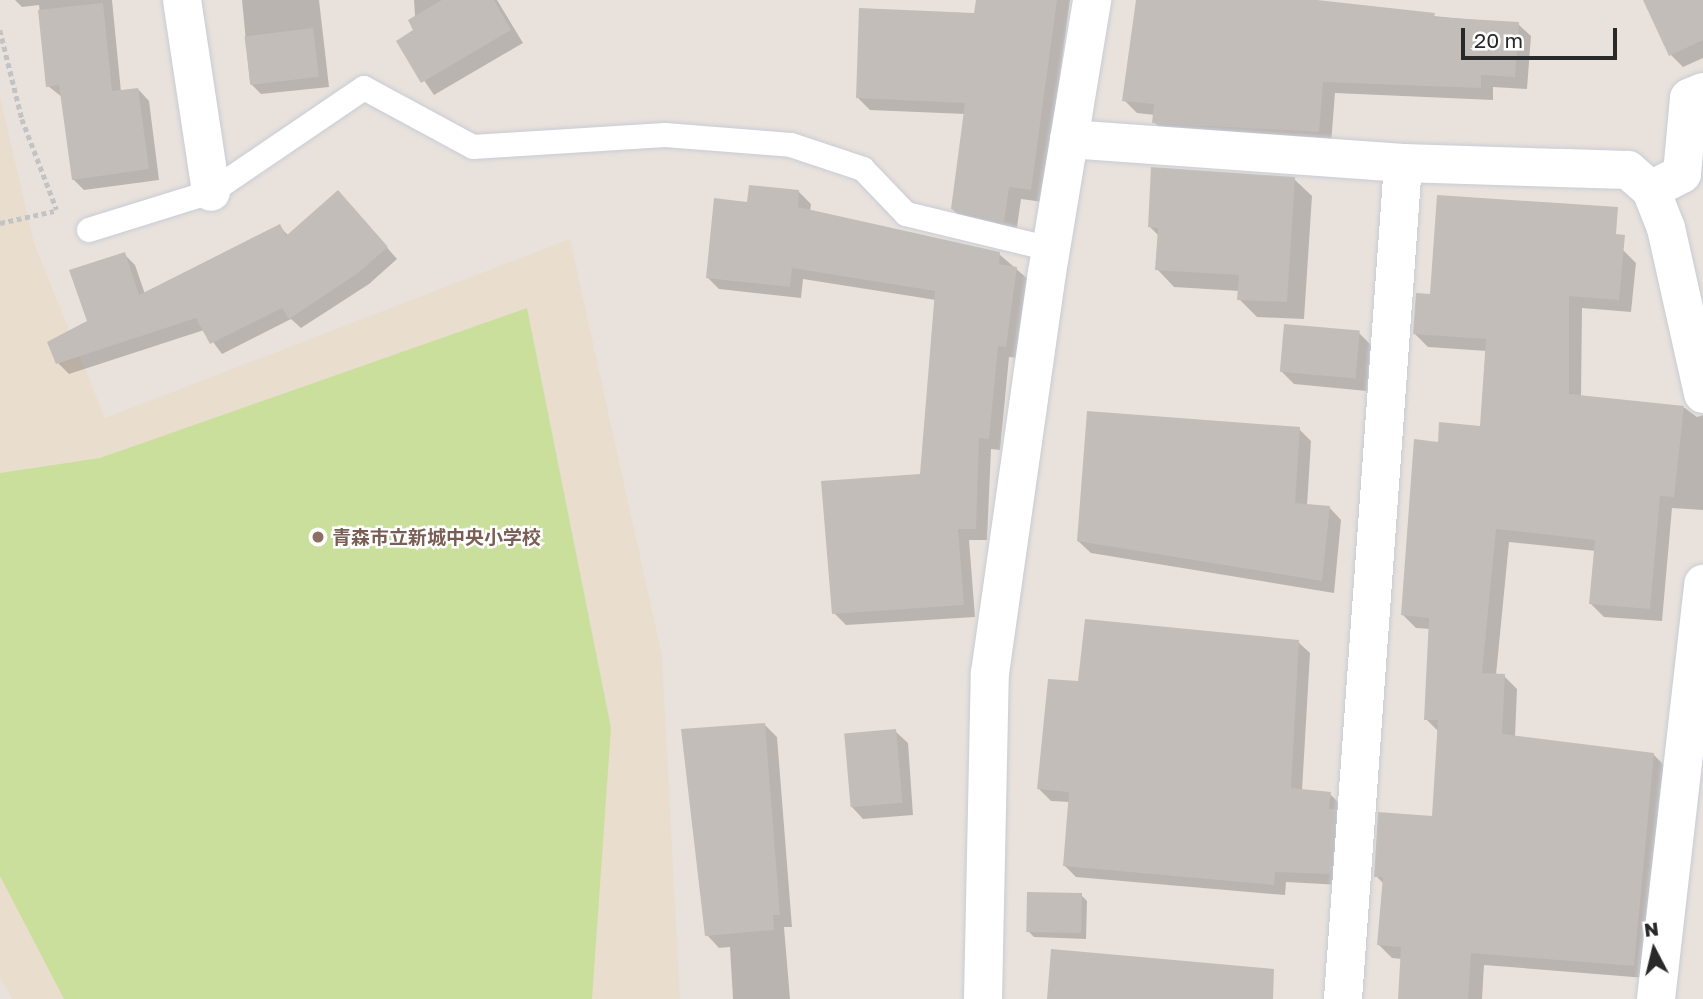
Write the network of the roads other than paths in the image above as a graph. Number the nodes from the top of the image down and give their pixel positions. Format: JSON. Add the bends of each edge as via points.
{"nodes":[{"id":1,"x":182,"y":0,"type":"edge"},
{"id":2,"x":1092,"y":0,"type":"edge"},
{"id":3,"x":1703,"y":92,"type":"edge"},
{"id":4,"x":1069,"y":139,"type":"junction"},
{"id":5,"x":1404,"y":163,"type":"junction"},
{"id":6,"x":1651,"y":190,"type":"junction"},
{"id":7,"x":211,"y":192,"type":"junction"},
{"id":8,"x":89,"y":230,"type":"road end"},
{"id":9,"x":1051,"y":249,"type":"junction"},
{"id":10,"x":1703,"y":394,"type":"edge"},
{"id":11,"x":1703,"y":584,"type":"edge"},
{"id":12,"x":983,"y":999,"type":"edge"},
{"id":13,"x":1343,"y":999,"type":"edge"},
{"id":14,"x":1656,"y":999,"type":"edge"}],
"edges":[{"from":1,"to":7,"type":"street"},
{"from":2,"to":4,"type":"street"},
{"from":3,"to":6,"type":"street","via":[[1689,98],[1682,174]]},
{"from":4,"to":5,"type":"street"},
{"from":4,"to":9,"type":"street"},
{"from":5,"to":6,"type":"street","via":[[1628,170]]},
{"from":5,"to":13,"type":"street"},
{"from":6,"to":10,"type":"street","via":[[1666,228]]},
{"from":7,"to":8,"type":"lane"},
{"from":7,"to":9,"type":"lane","via":[[364,88],[474,147],[666,135],[791,145],[863,169],[906,214]]},
{"from":9,"to":12,"type":"street","via":[[990,673]]},
{"from":11,"to":14,"type":"street"}]}
